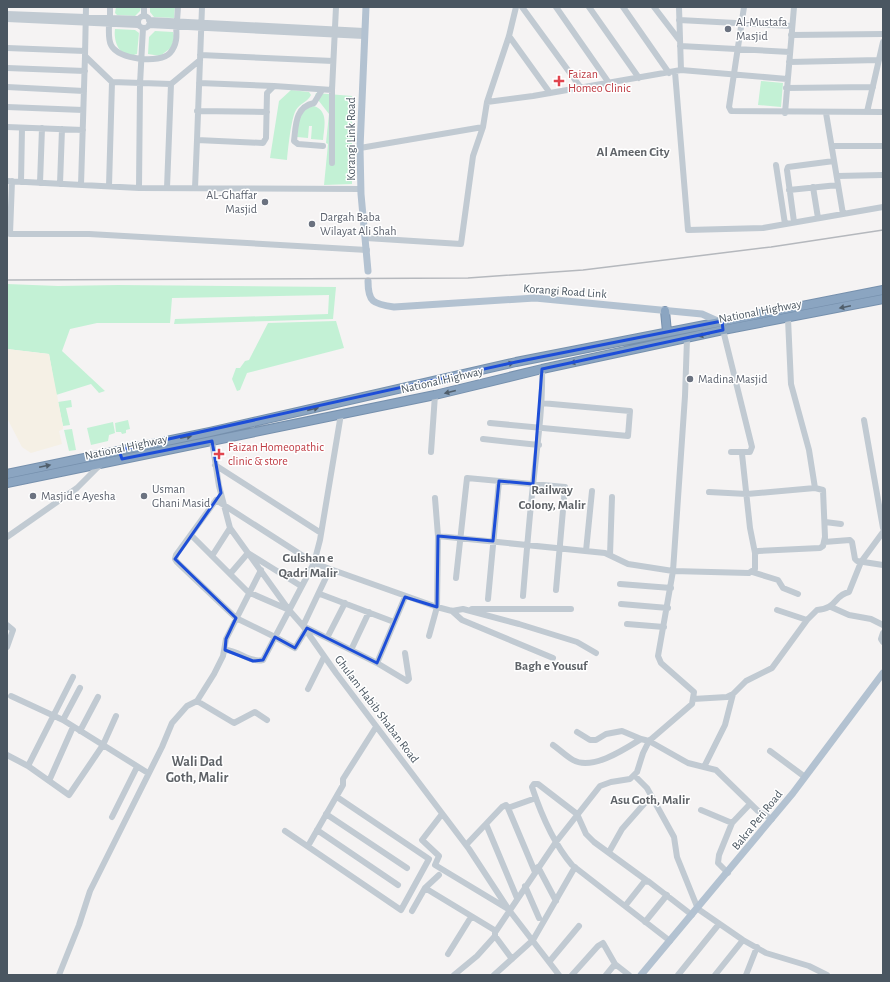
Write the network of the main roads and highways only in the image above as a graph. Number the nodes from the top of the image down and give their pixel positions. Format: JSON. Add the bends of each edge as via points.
{"nodes":[{"id":1,"x":366,"y":7,"type":"edge"},
{"id":2,"x":368,"y":272,"type":"dead end"},
{"id":3,"x":368,"y":281,"type":"dead end"},
{"id":4,"x":883,"y":290,"type":"edge"},
{"id":5,"x":883,"y":299,"type":"edge"},
{"id":6,"x":665,"y":311,"type":"junction"},
{"id":7,"x":723,"y":326,"type":"junction"},
{"id":8,"x":668,"y":332,"type":"junction"},
{"id":9,"x":119,"y":450,"type":"junction"},
{"id":10,"x":122,"y":459,"type":"junction"},
{"id":11,"x":7,"y":474,"type":"edge"},
{"id":12,"x":7,"y":483,"type":"edge"},
{"id":13,"x":883,"y":673,"type":"edge"},
{"id":14,"x":641,"y":975,"type":"edge"}],
"edges":[{"from":1,"to":2,"type":"main road","name":"Korangi Link Road","via":[[360,148]]},
{"from":3,"to":6,"type":"main road","name":"Korangi Road Link","via":[[368,294],[372,301],[394,308],[535,298]]},
{"from":4,"to":7,"type":"highway","name":"National Highway"},
{"from":5,"to":7,"type":"highway","name":"National Highway","one_way":true,"via":[[788,319]]},
{"from":6,"to":7,"type":"main road","name":"Korangi Road Link","via":[[702,314]]},
{"from":6,"to":8,"type":"highway"},
{"from":7,"to":8,"type":"highway","name":"National Highway"},
{"from":7,"to":10,"type":"highway","name":"National Highway","one_way":true,"via":[[687,339],[542,369],[434,396]]},
{"from":9,"to":8,"type":"highway","name":"National Highway","one_way":true,"via":[[231,428],[516,362]]},
{"from":9,"to":10,"type":"highway"},
{"from":11,"to":9,"type":"highway","name":"National Highway","one_way":true},
{"from":10,"to":12,"type":"highway","name":"National Highway"},
{"from":13,"to":14,"type":"main road","name":"Bakra Peri Road","via":[[772,819]]}]}
